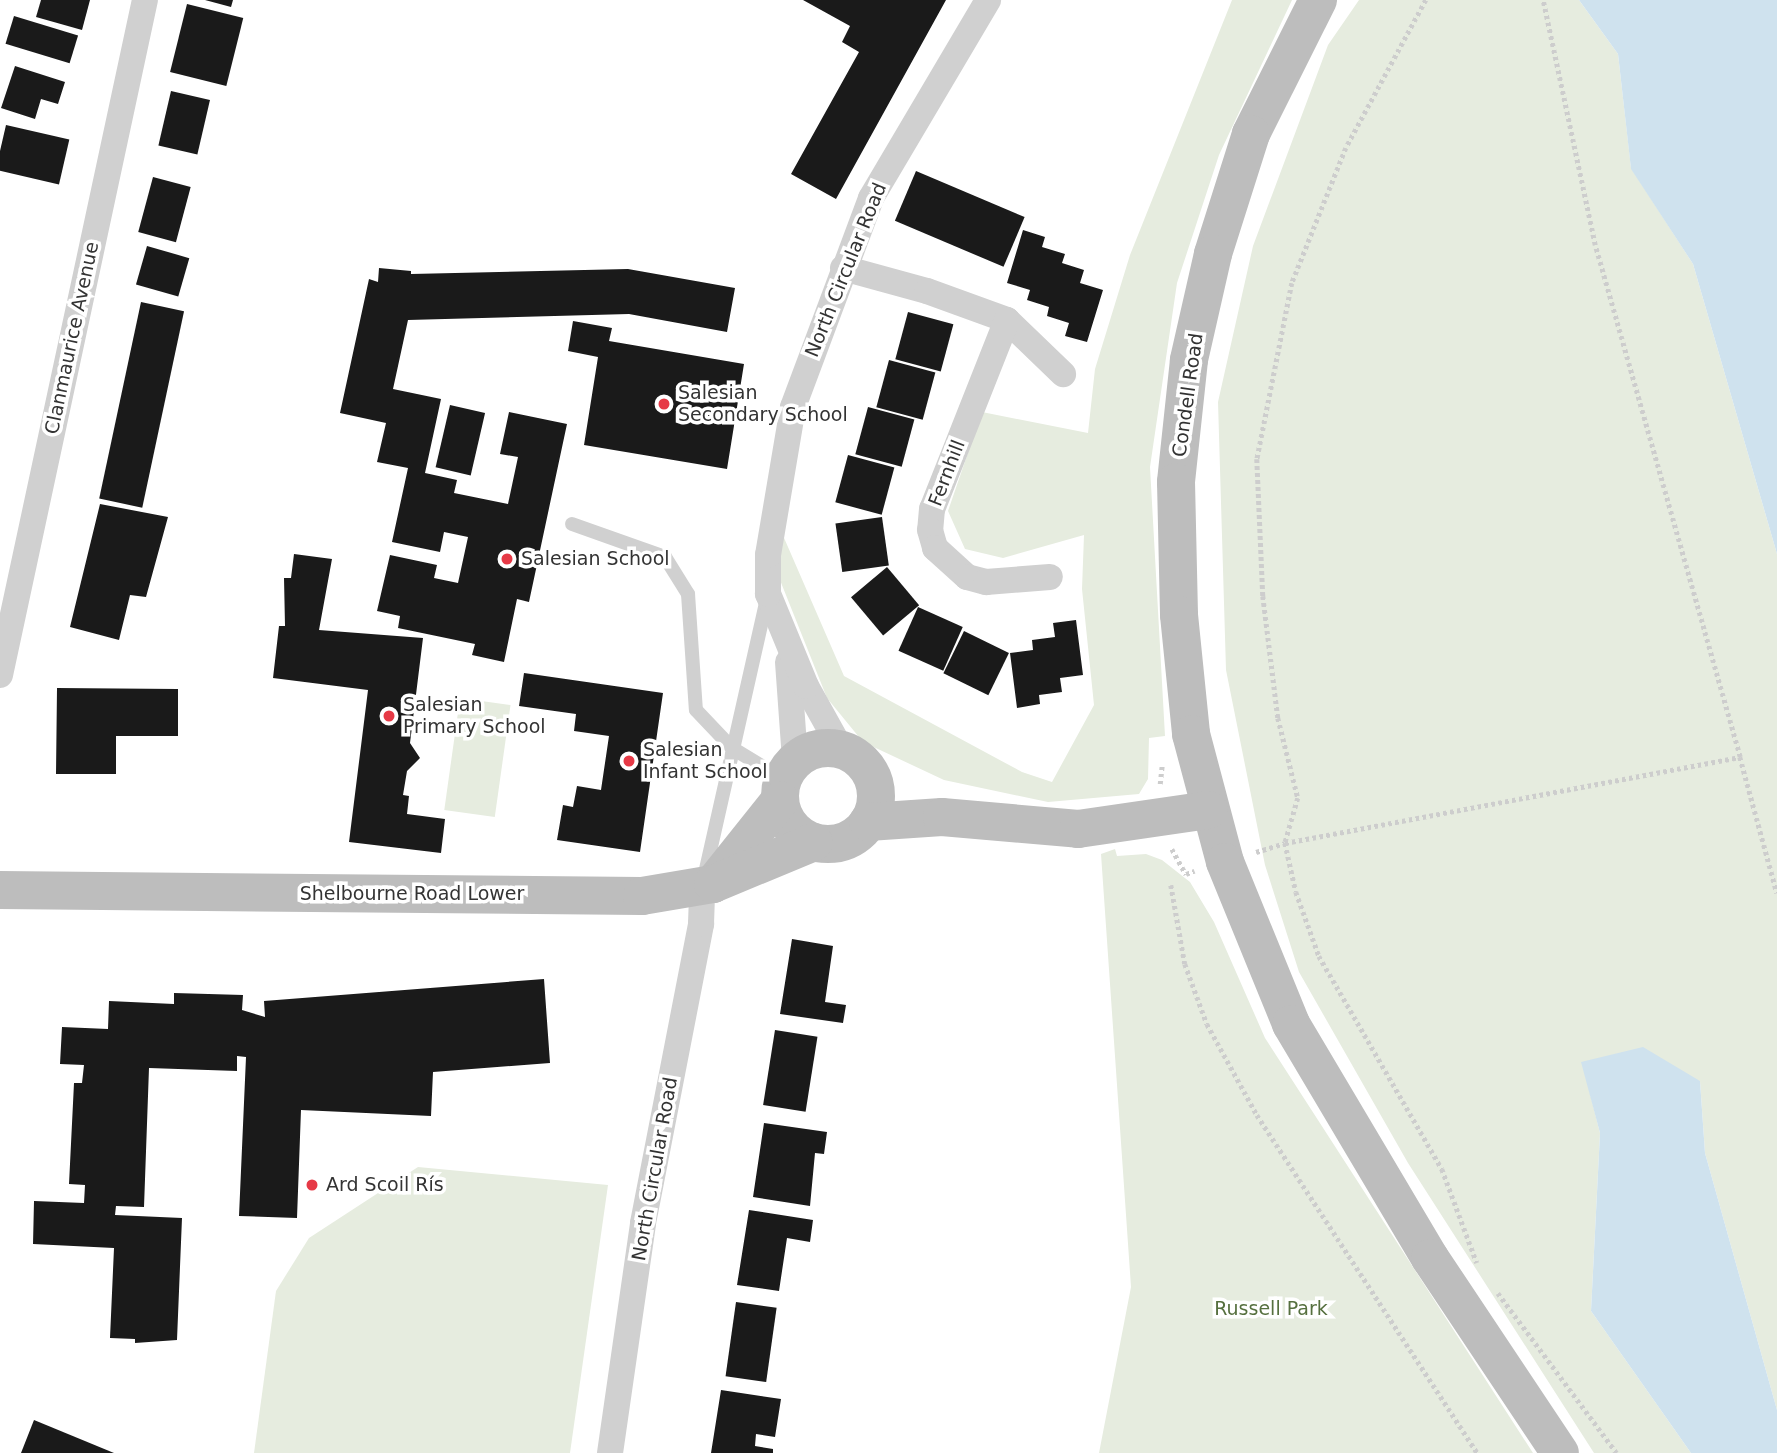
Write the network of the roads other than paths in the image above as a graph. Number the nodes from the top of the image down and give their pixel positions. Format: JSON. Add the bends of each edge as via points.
{"nodes":[{"id":1,"x":145,"y":0,"type":"edge"},
{"id":2,"x":988,"y":0,"type":"edge"},
{"id":3,"x":1318,"y":0,"type":"edge"},
{"id":4,"x":843,"y":268,"type":"junction"},
{"id":5,"x":1007,"y":320,"type":"junction"},
{"id":6,"x":1063,"y":374,"type":"dead end"},
{"id":7,"x":572,"y":524,"type":"dead end"},
{"id":8,"x":1050,"y":577,"type":"dead end"},
{"id":9,"x":768,"y":594,"type":"junction"},
{"id":10,"x":786,"y":643,"type":"junction"},
{"id":11,"x":0,"y":675,"type":"edge"},
{"id":12,"x":732,"y":748,"type":"junction"},
{"id":13,"x":841,"y":749,"type":"junction"},
{"id":14,"x":786,"y":780,"type":"junction"},
{"id":15,"x":871,"y":805,"type":"junction"},
{"id":16,"x":1209,"y":810,"type":"junction"},
{"id":17,"x":814,"y":842,"type":"junction"},
{"id":18,"x":708,"y":885,"type":"junction"},
{"id":19,"x":0,"y":890,"type":"edge"},
{"id":20,"x":610,"y":1453,"type":"edge"},
{"id":21,"x":1560,"y":1453,"type":"edge"}],
"edges":[{"from":1,"to":11,"type":"street","name":"Clanmaurice Avenue"},
{"from":2,"to":4,"type":"street","name":"North Circular Road","via":[[871,198]]},
{"from":3,"to":16,"type":"main road","name":"Condell Road","via":[[1251,134],[1213,254],[1189,360],[1176,482],[1179,615],[1191,733]]},
{"from":4,"to":5,"type":"street","via":[[927,290]]},
{"from":4,"to":9,"type":"street","name":"North Circular Road","via":[[793,407],[768,555]]},
{"from":5,"to":6,"type":"street"},
{"from":5,"to":8,"type":"street","name":"Fernhill","via":[[932,509],[930,530],[935,548],[967,577],[986,582]]},
{"from":7,"to":12,"type":"lane","via":[[665,557],[688,594],[696,710]]},
{"from":9,"to":10,"type":"street","name":"North Circular Road"},
{"from":9,"to":12,"type":"lane"},
{"from":10,"to":13,"type":"street","name":"North Circular Road"},
{"from":10,"to":14,"type":"street","name":"North Circular Road"},
{"from":12,"to":14,"type":"lane"},
{"from":12,"to":18,"type":"lane"},
{"from":13,"to":14,"type":"main road","via":[[808,751]]},
{"from":13,"to":15,"type":"main road","via":[[864,763]]},
{"from":14,"to":17,"type":"main road","via":[[790,827]]},
{"from":14,"to":18,"type":"main road"},
{"from":15,"to":16,"type":"main road","via":[[942,817],[1078,829]]},
{"from":15,"to":17,"type":"main road","name":"Shelbourne Road Lower","via":[[844,841]]},
{"from":16,"to":21,"type":"main road","name":"Condell Road","via":[[1225,862],[1291,1024],[1416,1235]]},
{"from":17,"to":18,"type":"main road","name":"Shelbourne Road Lower"},
{"from":18,"to":19,"type":"main road","name":"Shelbourne Road Lower","via":[[642,896]]},
{"from":18,"to":20,"type":"street","name":"North Circular Road","via":[[643,1223]]}]}
